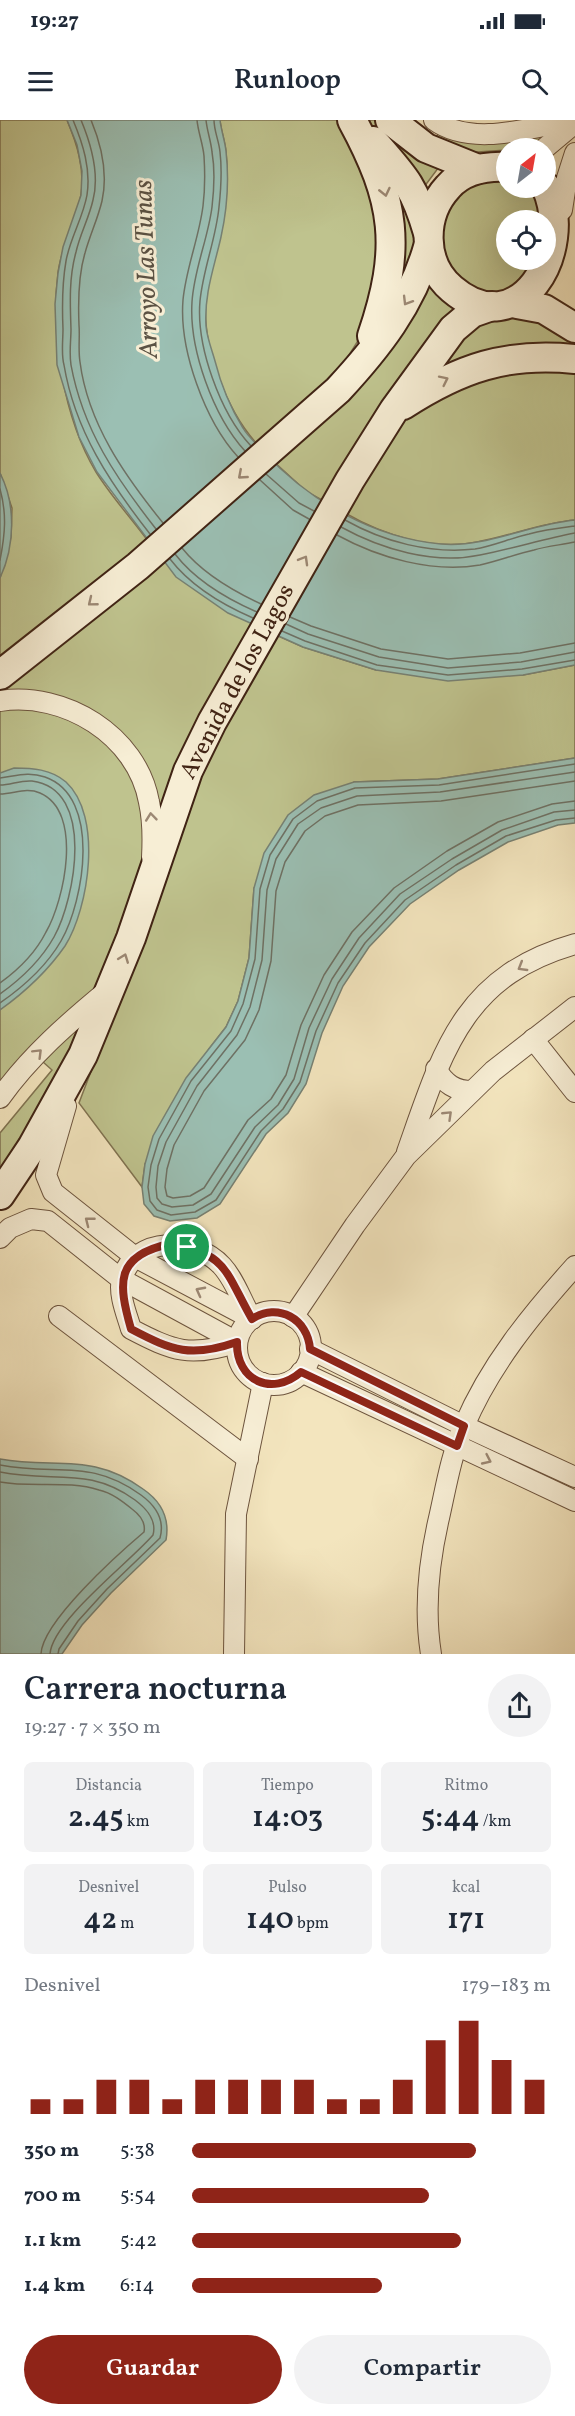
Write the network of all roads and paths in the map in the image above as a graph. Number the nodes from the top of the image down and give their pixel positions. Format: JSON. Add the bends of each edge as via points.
{"nodes":[{"id":1,"x":354,"y":120,"type":"edge"},
{"id":2,"x":390,"y":120,"type":"edge"},
{"id":3,"x":434,"y":120,"type":"edge"},
{"id":4,"x":575,"y":121,"type":"edge"},
{"id":5,"x":556,"y":138,"type":"edge"},
{"id":6,"x":575,"y":153,"type":"edge"},
{"id":7,"x":496,"y":168,"type":"edge"},
{"id":8,"x":478,"y":169,"type":"junction"},
{"id":9,"x":554,"y":198,"type":"edge"},
{"id":10,"x":562,"y":210,"type":"junction"},
{"id":11,"x":428,"y":240,"type":"junction"},
{"id":12,"x":571,"y":259,"type":"edge"},
{"id":13,"x":505,"y":305,"type":"junction"},
{"id":14,"x":575,"y":328,"type":"edge"},
{"id":15,"x":575,"y":359,"type":"edge"},
{"id":16,"x":362,"y":364,"type":"junction"},
{"id":17,"x":394,"y":410,"type":"junction"},
{"id":18,"x":0,"y":675,"type":"edge"},
{"id":19,"x":0,"y":701,"type":"edge"},
{"id":20,"x":151,"y":875,"type":"junction"},
{"id":21,"x":575,"y":944,"type":"edge"},
{"id":22,"x":113,"y":986,"type":"junction"},
{"id":23,"x":575,"y":1007,"type":"edge"},
{"id":24,"x":533,"y":1039,"type":"junction"},
{"id":25,"x":83,"y":1054,"type":"junction"},
{"id":26,"x":436,"y":1069,"type":"junction"},
{"id":27,"x":472,"y":1091,"type":"junction"},
{"id":28,"x":575,"y":1092,"type":"edge"},
{"id":29,"x":0,"y":1098,"type":"edge"},
{"id":30,"x":406,"y":1156,"type":"junction"},
{"id":31,"x":0,"y":1196,"type":"edge"},
{"id":32,"x":0,"y":1238,"type":"edge"},
{"id":33,"x":135,"y":1257,"type":"junction"},
{"id":34,"x":575,"y":1266,"type":"edge"},
{"id":35,"x":121,"y":1280,"type":"junction"},
{"id":36,"x":59,"y":1316,"type":"dead end"},
{"id":37,"x":293,"y":1317,"type":"junction"},
{"id":38,"x":252,"y":1319,"type":"junction"},
{"id":39,"x":237,"y":1342,"type":"junction"},
{"id":40,"x":310,"y":1349,"type":"junction"},
{"id":41,"x":301,"y":1372,"type":"junction"},
{"id":42,"x":263,"y":1383,"type":"junction"},
{"id":43,"x":464,"y":1426,"type":"junction"},
{"id":44,"x":457,"y":1446,"type":"junction"},
{"id":45,"x":248,"y":1459,"type":"junction"},
{"id":46,"x":575,"y":1477,"type":"edge"},
{"id":47,"x":575,"y":1501,"type":"edge"},
{"id":48,"x":233,"y":1626,"type":"junction"},
{"id":49,"x":222,"y":1654,"type":"edge"},
{"id":50,"x":234,"y":1654,"type":"edge"},
{"id":51,"x":431,"y":1654,"type":"edge"}],
"edges":[{"from":1,"to":11,"type":"street","via":[[408,181],[419,202]]},
{"from":1,"to":16,"type":"street","one_way":true,"via":[[382,182],[391,238],[385,297]]},
{"from":2,"to":8,"type":"street","via":[[426,148]]},
{"from":3,"to":4,"type":"street","via":[[477,136]]},
{"from":4,"to":5,"type":"street"},
{"from":6,"to":10,"type":"street"},
{"from":7,"to":8,"type":"street"},
{"from":8,"to":11,"type":"street","via":[[448,186],[435,207]]},
{"from":9,"to":10,"type":"street"},
{"from":10,"to":12,"type":"street"},
{"from":11,"to":13,"type":"street","via":[[432,262],[450,288],[477,303]]},
{"from":11,"to":16,"type":"street","one_way":true,"via":[[410,297]]},
{"from":12,"to":13,"type":"street","name":"Avenida de los Lagos","via":[[535,296]]},
{"from":13,"to":14,"type":"street","via":[[544,309]]},
{"from":13,"to":17,"type":"street","name":"Avenida de los Lagos","via":[[472,313],[453,329]]},
{"from":17,"to":15,"type":"street","one_way":true,"via":[[432,386],[483,365],[544,356]]},
{"from":16,"to":18,"type":"street","one_way":true,"via":[[338,390],[138,566]]},
{"from":20,"to":17,"type":"street","name":"Avenida de los Lagos","one_way":true,"via":[[188,771],[212,722]]},
{"from":20,"to":19,"type":"street","one_way":true,"via":[[153,834],[149,800],[125,751],[108,732],[80,714],[50,702]]},
{"from":22,"to":20,"type":"street","name":"Avenida de los Lagos","one_way":true},
{"from":21,"to":26,"type":"street","one_way":true,"via":[[532,960],[487,992],[449,1041]]},
{"from":22,"to":25,"type":"street","name":"Avenida de los Lagos"},
{"from":29,"to":22,"type":"street","one_way":true,"via":[[61,1030]]},
{"from":23,"to":24,"type":"street"},
{"from":24,"to":27,"type":"street"},
{"from":24,"to":28,"type":"street"},
{"from":25,"to":31,"type":"street","name":"Avenida de los Lagos"},
{"from":33,"to":25,"type":"street","one_way":true,"via":[[53,1192],[46,1175]]},
{"from":26,"to":27,"type":"street","via":[[452,1087]]},
{"from":26,"to":30,"type":"street"},
{"from":30,"to":27,"type":"street","one_way":true},
{"from":30,"to":37,"type":"street"},
{"from":32,"to":35,"type":"street","via":[[10,1228],[31,1219],[48,1221]]},
{"from":33,"to":35,"type":"street"},
{"from":38,"to":33,"type":"street","one_way":true},
{"from":33,"to":38,"type":"street","via":[[169,1244],[206,1252],[223,1266]]},
{"from":34,"to":43,"type":"street","via":[[531,1315],[499,1359]]},
{"from":35,"to":39,"type":"street"},
{"from":35,"to":39,"type":"street","via":[[131,1329],[165,1347],[189,1352]]},
{"from":36,"to":45,"type":"street"},
{"from":37,"to":38,"type":"street","via":[[274,1311]]},
{"from":37,"to":40,"type":"street","via":[[308,1334]]},
{"from":38,"to":39,"type":"street"},
{"from":39,"to":42,"type":"street","via":[[237,1353],[246,1372]]},
{"from":40,"to":41,"type":"street"},
{"from":40,"to":43,"type":"street"},
{"from":41,"to":42,"type":"street","via":[[284,1383]]},
{"from":41,"to":44,"type":"street"},
{"from":42,"to":45,"type":"street"},
{"from":43,"to":44,"type":"street"},
{"from":43,"to":46,"type":"street"},
{"from":44,"to":47,"type":"street","one_way":true},
{"from":44,"to":51,"type":"street","via":[[431,1555]]},
{"from":45,"to":48,"type":"street","via":[[236,1514]]},
{"from":48,"to":49,"type":"street"},
{"from":48,"to":50,"type":"street"}]}
